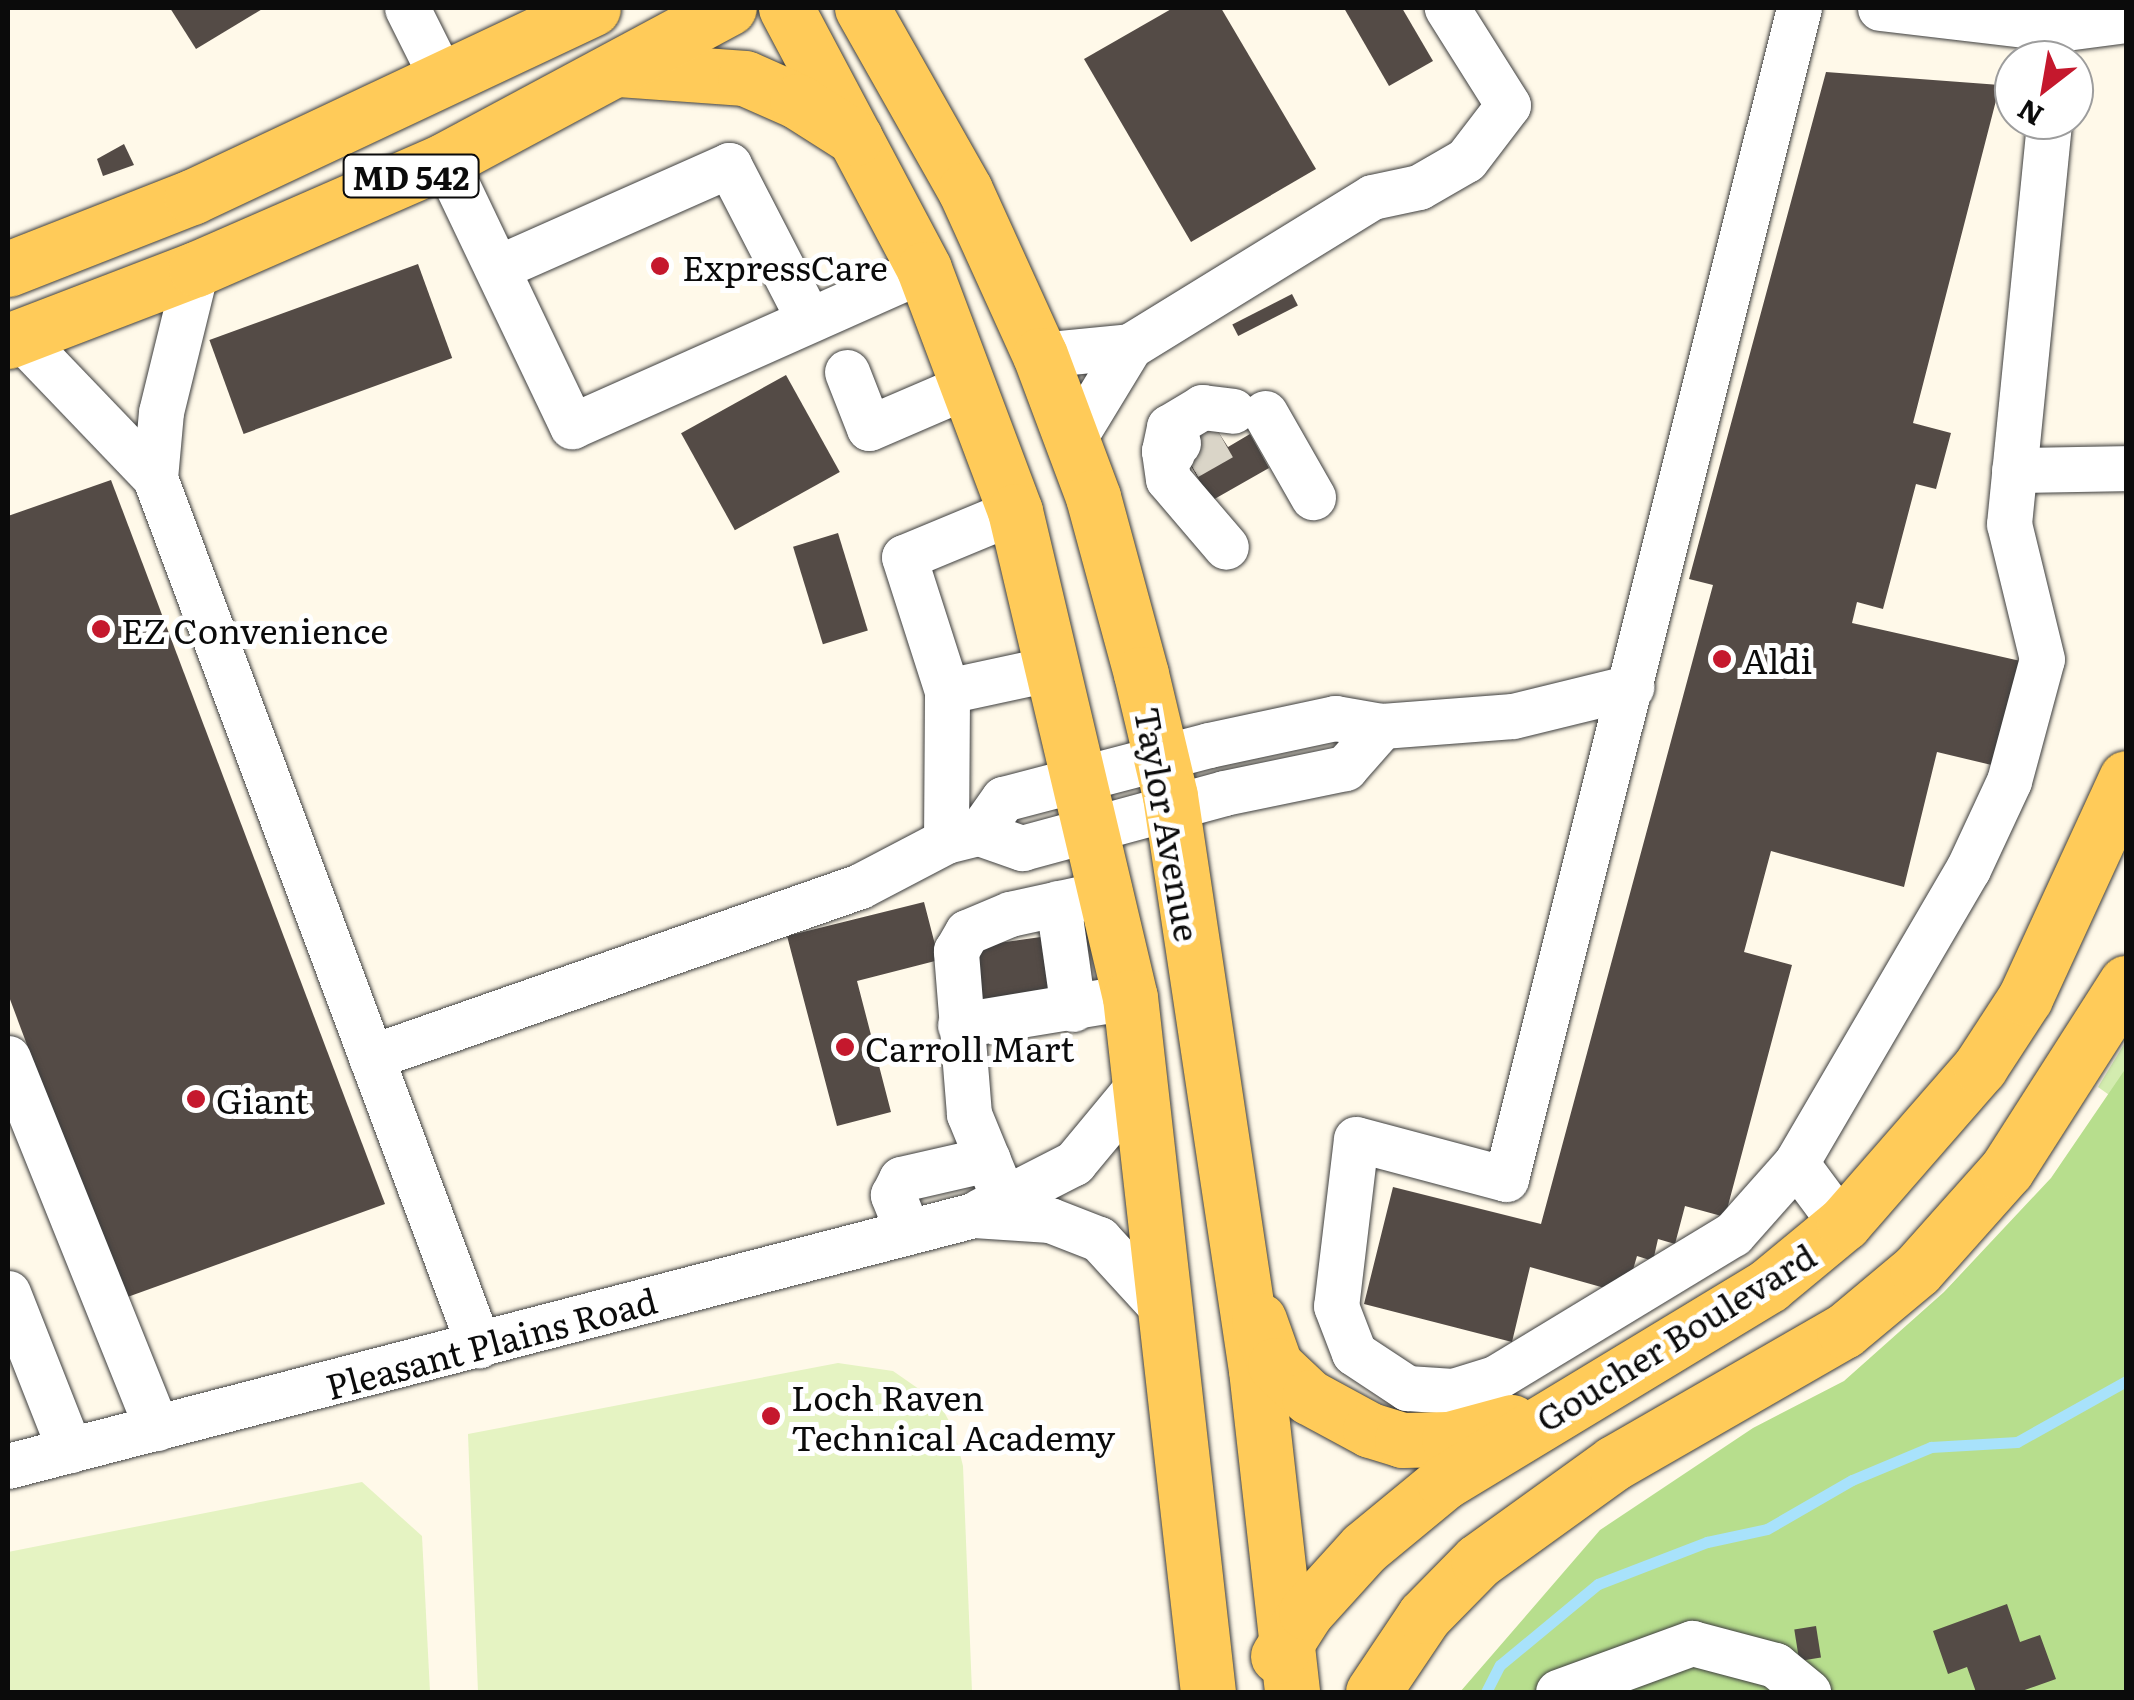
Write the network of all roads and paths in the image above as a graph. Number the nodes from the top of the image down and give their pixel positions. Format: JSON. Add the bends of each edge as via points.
{"nodes":[{"id":1,"x":407,"y":8,"type":"edge"},
{"id":2,"x":729,"y":8,"type":"edge"},
{"id":3,"x":786,"y":8,"type":"edge"},
{"id":4,"x":862,"y":8,"type":"edge"},
{"id":5,"x":904,"y":8,"type":"edge"},
{"id":6,"x":1447,"y":8,"type":"edge"},
{"id":7,"x":1799,"y":8,"type":"edge"},
{"id":8,"x":1880,"y":8,"type":"edge"},
{"id":9,"x":564,"y":15,"type":"edge"},
{"id":10,"x":2126,"y":20,"type":"edge"},
{"id":11,"x":2058,"y":32,"type":"edge"},
{"id":12,"x":619,"y":69,"type":"junction"},
{"id":13,"x":441,"y":76,"type":"junction"},
{"id":14,"x":917,"y":102,"type":"junction"},
{"id":15,"x":2047,"y":140,"type":"edge"},
{"id":16,"x":864,"y":144,"type":"junction"},
{"id":17,"x":445,"y":160,"type":"junction"},
{"id":18,"x":497,"y":268,"type":"junction"},
{"id":19,"x":8,"y":269,"type":"edge"},
{"id":20,"x":196,"y":269,"type":"junction"},
{"id":21,"x":924,"y":269,"type":"junction"},
{"id":22,"x":808,"y":318,"type":"junction"},
{"id":23,"x":14,"y":340,"type":"edge"},
{"id":24,"x":1130,"y":346,"type":"junction"},
{"id":25,"x":1040,"y":355,"type":"junction"},
{"id":26,"x":847,"y":372,"type":"dead end"},
{"id":27,"x":971,"y":384,"type":"junction"},
{"id":28,"x":1074,"y":438,"type":"junction"},
{"id":29,"x":2126,"y":468,"type":"edge"},
{"id":30,"x":2014,"y":470,"type":"junction"},
{"id":31,"x":155,"y":478,"type":"junction"},
{"id":32,"x":1313,"y":497,"type":"dead end"},
{"id":33,"x":1015,"y":511,"type":"junction"},
{"id":34,"x":1226,"y":548,"type":"dead end"},
{"id":35,"x":1053,"y":668,"type":"junction"},
{"id":36,"x":1631,"y":686,"type":"junction"},
{"id":37,"x":947,"y":691,"type":"junction"},
{"id":38,"x":2126,"y":778,"type":"edge"},
{"id":39,"x":1166,"y":782,"type":"junction"},
{"id":40,"x":1086,"y":804,"type":"junction"},
{"id":41,"x":962,"y":837,"type":"junction"},
{"id":42,"x":1084,"y":898,"type":"junction"},
{"id":43,"x":1010,"y":914,"type":"junction"},
{"id":44,"x":2126,"y":983,"type":"edge"},
{"id":45,"x":1130,"y":997,"type":"junction"},
{"id":46,"x":1074,"y":1010,"type":"junction"},
{"id":47,"x":960,"y":1025,"type":"junction"},
{"id":48,"x":371,"y":1057,"type":"junction"},
{"id":49,"x":8,"y":1058,"type":"edge"},
{"id":50,"x":1142,"y":1081,"type":"junction"},
{"id":51,"x":1796,"y":1163,"type":"junction"},
{"id":52,"x":989,"y":1190,"type":"junction"},
{"id":53,"x":1842,"y":1225,"type":"junction"},
{"id":54,"x":1240,"y":1266,"type":"junction"},
{"id":55,"x":8,"y":1293,"type":"edge"},
{"id":56,"x":1164,"y":1310,"type":"junction"},
{"id":57,"x":479,"y":1346,"type":"junction"},
{"id":58,"x":1586,"y":1396,"type":"junction"},
{"id":59,"x":157,"y":1428,"type":"junction"},
{"id":60,"x":70,"y":1450,"type":"junction"},
{"id":61,"x":8,"y":1466,"type":"edge"},
{"id":62,"x":1287,"y":1639,"type":"junction"},
{"id":63,"x":1208,"y":1692,"type":"edge"},
{"id":64,"x":1260,"y":1692,"type":"edge"},
{"id":65,"x":1292,"y":1692,"type":"edge"},
{"id":66,"x":1373,"y":1692,"type":"edge"},
{"id":67,"x":1558,"y":1692,"type":"edge"},
{"id":68,"x":1808,"y":1692,"type":"edge"}],
"edges":[{"from":1,"to":13,"type":"street"},
{"from":2,"to":12,"type":"main road","number":"MD 542"},
{"from":3,"to":16,"type":"main road","name":"Taylor Avenue"},
{"from":4,"to":14,"type":"main road","name":"Taylor Avenue"},
{"from":5,"to":14,"type":"main road","via":[[904,51]]},
{"from":6,"to":24,"type":"street","via":[[1508,105],[1466,160],[1419,187],[1372,197]]},
{"from":7,"to":36,"type":"street"},
{"from":8,"to":11,"type":"street"},
{"from":9,"to":13,"type":"main road","number":"MD 542"},
{"from":10,"to":11,"type":"street"},
{"from":12,"to":16,"type":"main road","via":[[745,78],[797,100]]},
{"from":12,"to":17,"type":"main road","number":"MD 542"},
{"from":13,"to":19,"type":"main road","number":"MD 542","via":[[192,197]]},
{"from":14,"to":25,"type":"main road","name":"Taylor Avenue"},
{"from":15,"to":30,"type":"street"},
{"from":16,"to":21,"type":"main road","name":"Taylor Avenue"},
{"from":17,"to":18,"type":"street"},
{"from":17,"to":20,"type":"main road","number":"MD 542"},
{"from":18,"to":22,"type":"street","via":[[728,165]]},
{"from":18,"to":22,"type":"street","via":[[572,426]]},
{"from":20,"to":23,"type":"main road","number":"MD 542"},
{"from":20,"to":31,"type":"street","via":[[161,412]]},
{"from":21,"to":22,"type":"street"},
{"from":21,"to":27,"type":"main road","name":"Taylor Avenue"},
{"from":23,"to":31,"type":"street"},
{"from":24,"to":25,"type":"street"},
{"from":24,"to":28,"type":"street"},
{"from":25,"to":28,"type":"main road","name":"Taylor Avenue"},
{"from":26,"to":27,"type":"street","via":[[869,428]]},
{"from":27,"to":33,"type":"main road","name":"Taylor Avenue"},
{"from":28,"to":39,"type":"main road","name":"Taylor Avenue"},
{"from":29,"to":30,"type":"street"},
{"from":30,"to":51,"type":"street","via":[[2009,524],[2042,659],[2009,780],[1968,869]]},
{"from":31,"to":48,"type":"street"},
{"from":32,"to":34,"type":"street","via":[[1209,434],[1168,479]]},
{"from":33,"to":35,"type":"main road","name":"Taylor Avenue"},
{"from":33,"to":37,"type":"street","via":[[904,557]]},
{"from":35,"to":37,"type":"street"},
{"from":35,"to":40,"type":"main road","name":"Taylor Avenue"},
{"from":36,"to":39,"type":"street","via":[[1512,716],[1382,726],[1345,768]]},
{"from":36,"to":51,"type":"street","via":[[1506,1179],[1356,1139],[1336,1306],[1354,1352],[1408,1388],[1453,1392],[1494,1378],[1733,1234]]},
{"from":37,"to":41,"type":"street"},
{"from":38,"to":53,"type":"main road","name":"Goucher Boulevard","via":[[2026,998],[1980,1067]]},
{"from":39,"to":40,"type":"street"},
{"from":39,"to":54,"type":"main road","name":"Taylor Avenue"},
{"from":40,"to":41,"type":"street","via":[[1022,848]]},
{"from":40,"to":42,"type":"main road","name":"Taylor Avenue"},
{"from":41,"to":43,"type":"street","via":[[1002,871]]},
{"from":41,"to":48,"type":"street","via":[[860,886]]},
{"from":42,"to":43,"type":"street"},
{"from":42,"to":45,"type":"main road","name":"Taylor Avenue"},
{"from":42,"to":46,"type":"street"},
{"from":43,"to":47,"type":"street","via":[[967,932],[956,951]]},
{"from":44,"to":66,"type":"main road","via":[[2008,1169],[1917,1270],[1844,1331],[1614,1463],[1478,1561],[1424,1616]]},
{"from":45,"to":46,"type":"street"},
{"from":45,"to":50,"type":"main road","name":"Taylor Avenue"},
{"from":46,"to":47,"type":"street"},
{"from":47,"to":52,"type":"street","via":[[969,1114]]},
{"from":48,"to":57,"type":"street"},
{"from":49,"to":59,"type":"street"},
{"from":50,"to":52,"type":"street","name":"Pleasant Plains Road","via":[[1074,1164]]},
{"from":50,"to":56,"type":"main road","name":"Taylor Avenue"},
{"from":51,"to":53,"type":"street"},
{"from":52,"to":56,"type":"street","name":"Pleasant Plains Road","via":[[1099,1239]]},
{"from":52,"to":57,"type":"street","name":"Pleasant Plains Road","via":[[907,1230]]},
{"from":53,"to":58,"type":"main road","name":"Goucher Boulevard","via":[[1768,1286]]},
{"from":54,"to":58,"type":"main road","via":[[1275,1365],[1309,1397],[1370,1430],[1402,1440],[1449,1438]]},
{"from":54,"to":62,"type":"main road","name":"Taylor Avenue"},
{"from":55,"to":60,"type":"street"},
{"from":56,"to":63,"type":"main road","name":"Taylor Avenue"},
{"from":57,"to":59,"type":"street","name":"Pleasant Plains Road"},
{"from":58,"to":62,"type":"main road","name":"Goucher Boulevard","via":[[1431,1493],[1364,1548]]},
{"from":59,"to":60,"type":"street","name":"Pleasant Plains Road"},
{"from":60,"to":61,"type":"street","name":"Pleasant Plains Road"},
{"from":62,"to":64,"type":"main road","name":"Goucher Boulevard"},
{"from":62,"to":65,"type":"main road","name":"Taylor Avenue"},
{"from":67,"to":68,"type":"street","via":[[1692,1643],[1775,1665]]}]}
